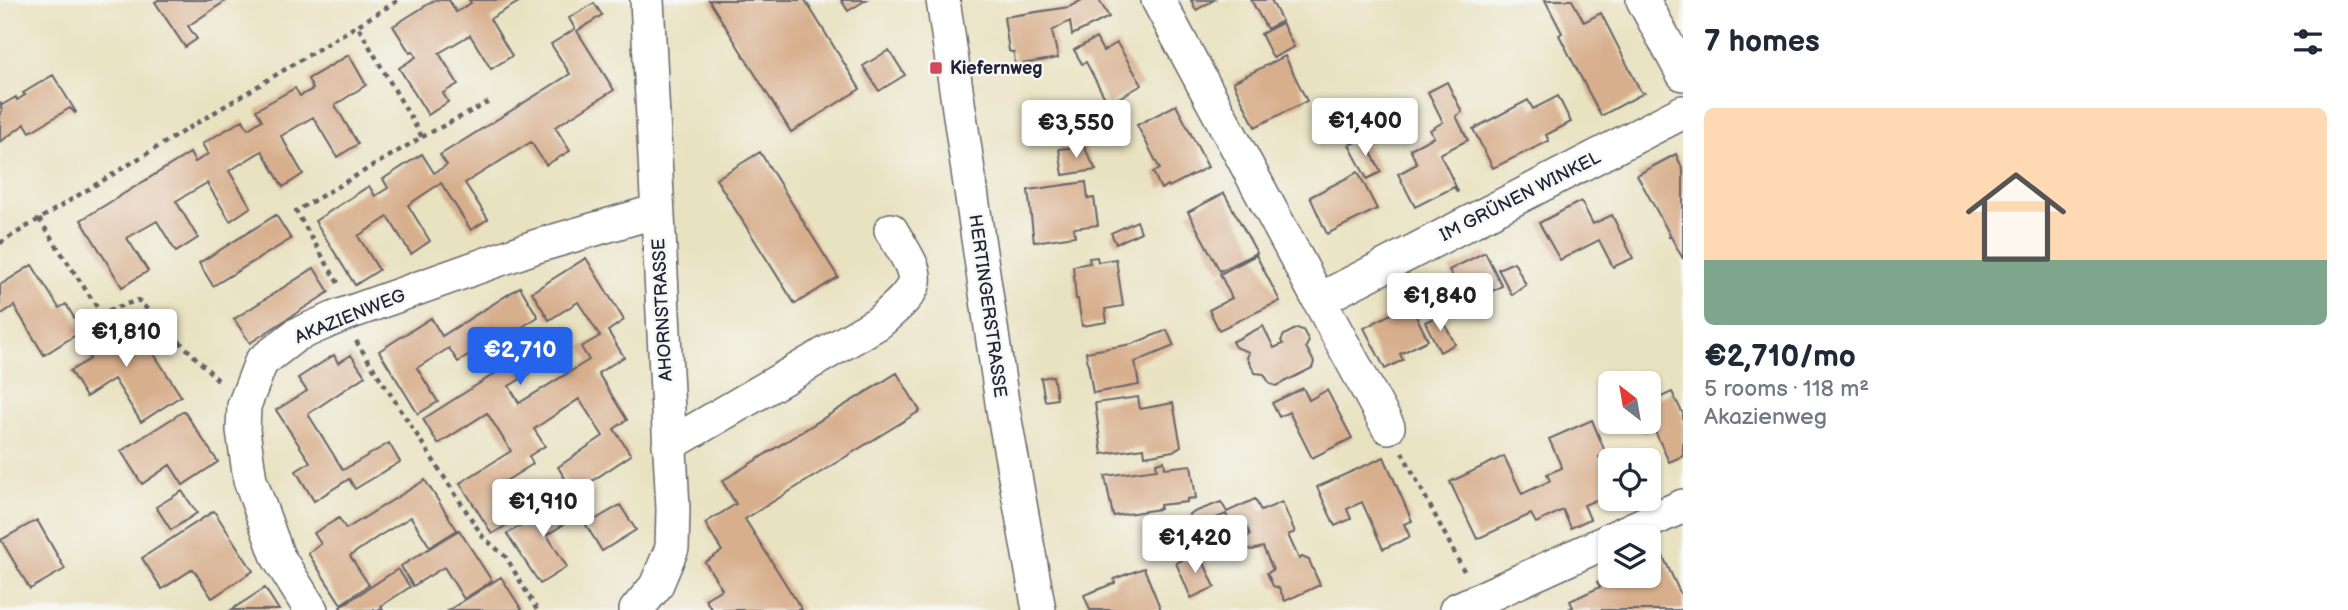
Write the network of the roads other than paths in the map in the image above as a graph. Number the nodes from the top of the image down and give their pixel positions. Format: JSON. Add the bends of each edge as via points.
{"nodes":[{"id":1,"x":647,"y":0,"type":"edge"},
{"id":2,"x":943,"y":0,"type":"edge"},
{"id":3,"x":1158,"y":0,"type":"edge"},
{"id":4,"x":1643,"y":0,"type":"edge"},
{"id":5,"x":1683,"y":74,"type":"edge"},
{"id":6,"x":1683,"y":112,"type":"edge"},
{"id":7,"x":657,"y":211,"type":"junction"},
{"id":8,"x":891,"y":229,"type":"dead end"},
{"id":9,"x":1319,"y":300,"type":"junction"},
{"id":10,"x":1388,"y":427,"type":"road end"},
{"id":11,"x":669,"y":444,"type":"junction"},
{"id":12,"x":1683,"y":506,"type":"edge"},
{"id":13,"x":1641,"y":525,"type":"edge"},
{"id":14,"x":1598,"y":545,"type":"edge"},
{"id":15,"x":1467,"y":605,"type":"edge"},
{"id":16,"x":311,"y":610,"type":"edge"},
{"id":17,"x":636,"y":610,"type":"edge"},
{"id":18,"x":1039,"y":610,"type":"edge"}],
"edges":[{"from":1,"to":7,"type":"street","name":"AHORNSTRASSE"},
{"from":2,"to":18,"type":"street","name":"HERTINGERSTRASSE","via":[[1003,409]]},
{"from":3,"to":9,"type":"street"},
{"from":4,"to":5,"type":"street"},
{"from":6,"to":9,"type":"street","name":"IM GRÜNEN WINKEL"},
{"from":7,"to":11,"type":"street","name":"AHORNSTRASSE"},
{"from":7,"to":16,"type":"street","name":"AKAZIENWEG","via":[[537,246],[347,314],[296,335],[261,362],[244,406],[250,480],[278,557]]},
{"from":8,"to":11,"type":"street","via":[[913,266],[915,282],[907,298],[878,323]]},
{"from":9,"to":10,"type":"street"},
{"from":11,"to":17,"type":"street","name":"AHORNSTRASSE","via":[[672,548],[656,586]]},
{"from":12,"to":13,"type":"street"},
{"from":14,"to":15,"type":"street"}]}
